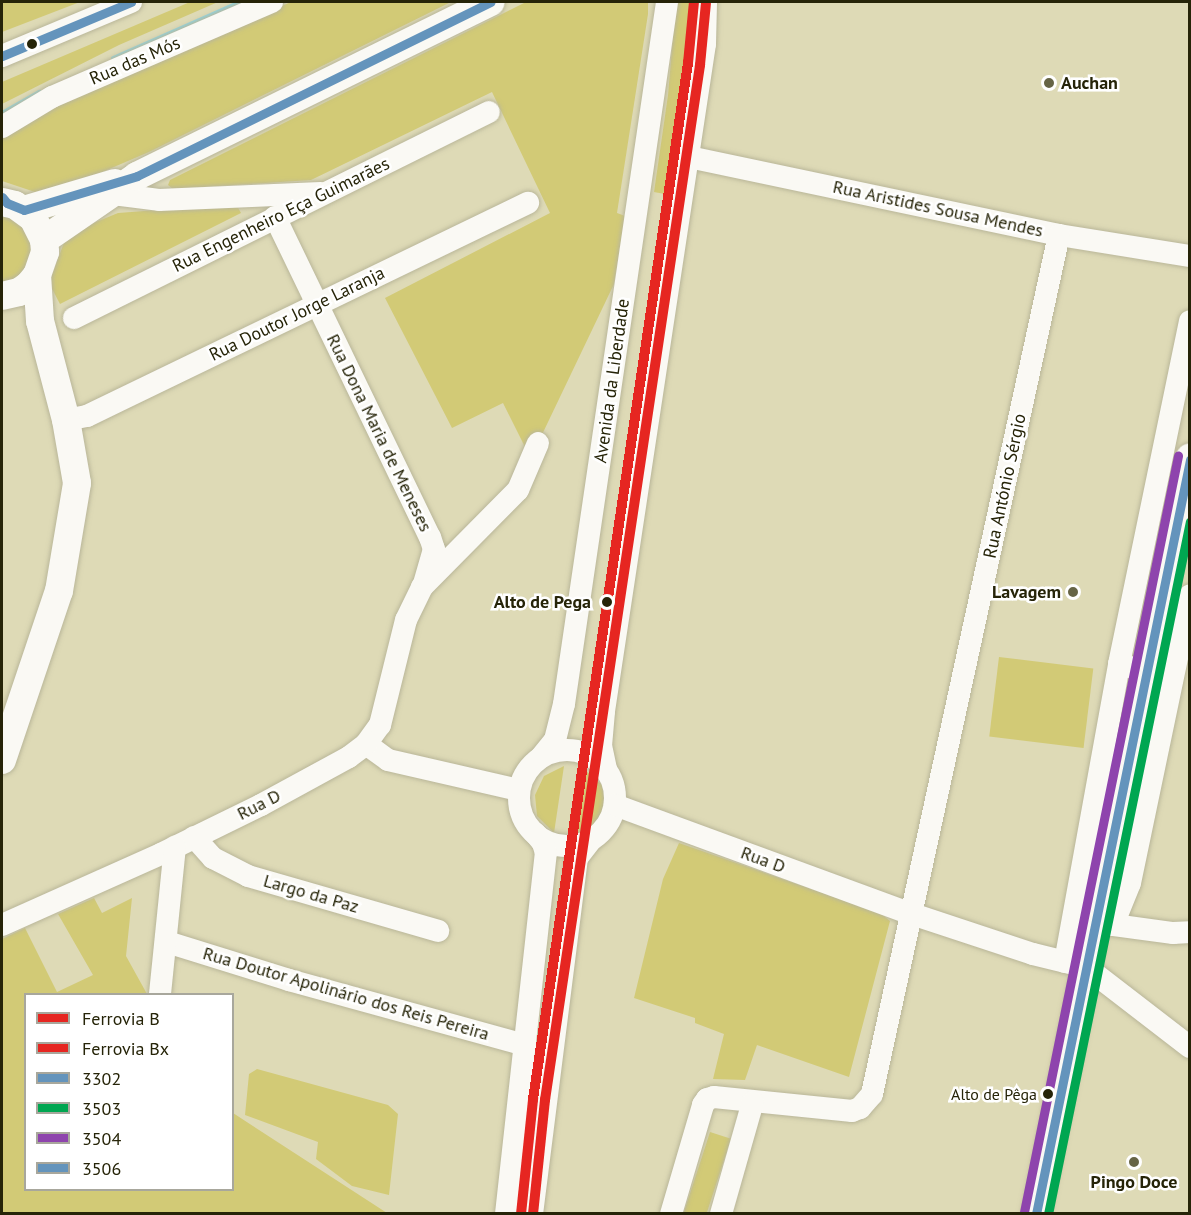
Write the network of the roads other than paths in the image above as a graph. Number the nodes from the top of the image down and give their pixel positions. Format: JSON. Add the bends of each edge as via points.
{"nodes":[{"id":1,"x":131,"y":2,"type":"edge"},
{"id":2,"x":272,"y":2,"type":"edge"},
{"id":3,"x":490,"y":2,"type":"edge"},
{"id":4,"x":667,"y":2,"type":"edge"},
{"id":5,"x":706,"y":2,"type":"edge"},
{"id":6,"x":2,"y":57,"type":"edge"},
{"id":7,"x":489,"y":112,"type":"dead end"},
{"id":8,"x":2,"y":127,"type":"edge"},
{"id":9,"x":688,"y":157,"type":"junction"},
{"id":10,"x":137,"y":176,"type":"junction"},
{"id":11,"x":327,"y":193,"type":"junction"},
{"id":12,"x":113,"y":194,"type":"junction"},
{"id":13,"x":8,"y":203,"type":"edge"},
{"id":14,"x":528,"y":203,"type":"dead end"},
{"id":15,"x":274,"y":217,"type":"junction"},
{"id":16,"x":1059,"y":235,"type":"junction"},
{"id":17,"x":44,"y":240,"type":"junction"},
{"id":18,"x":1190,"y":256,"type":"edge"},
{"id":19,"x":37,"y":275,"type":"junction"},
{"id":20,"x":4,"y":296,"type":"edge"},
{"id":21,"x":317,"y":305,"type":"junction"},
{"id":22,"x":74,"y":318,"type":"dead end"},
{"id":23,"x":40,"y":321,"type":"junction"},
{"id":24,"x":1190,"y":321,"type":"edge"},
{"id":25,"x":66,"y":420,"type":"junction"},
{"id":26,"x":538,"y":443,"type":"dead end"},
{"id":27,"x":1190,"y":459,"type":"edge"},
{"id":28,"x":1157,"y":552,"type":"junction"},
{"id":29,"x":422,"y":587,"type":"junction"},
{"id":30,"x":1181,"y":591,"type":"edge"},
{"id":31,"x":1119,"y":664,"type":"junction"},
{"id":32,"x":1146,"y":672,"type":"junction"},
{"id":33,"x":366,"y":744,"type":"junction"},
{"id":34,"x":542,"y":756,"type":"junction"},
{"id":35,"x":2,"y":760,"type":"edge"},
{"id":36,"x":606,"y":770,"type":"junction"},
{"id":37,"x":519,"y":790,"type":"junction"},
{"id":38,"x":615,"y":805,"type":"junction"},
{"id":39,"x":535,"y":833,"type":"junction"},
{"id":40,"x":592,"y":839,"type":"junction"},
{"id":41,"x":185,"y":842,"type":"junction"},
{"id":42,"x":912,"y":914,"type":"junction"},
{"id":43,"x":1104,"y":923,"type":"junction"},
{"id":44,"x":2,"y":926,"type":"edge"},
{"id":45,"x":438,"y":931,"type":"dead end"},
{"id":46,"x":1190,"y":932,"type":"edge"},
{"id":47,"x":167,"y":942,"type":"junction"},
{"id":48,"x":1076,"y":965,"type":"junction"},
{"id":49,"x":160,"y":993,"type":"edge"},
{"id":50,"x":525,"y":1045,"type":"junction"},
{"id":51,"x":1190,"y":1047,"type":"edge"},
{"id":52,"x":753,"y":1102,"type":"junction"},
{"id":53,"x":506,"y":1214,"type":"edge"},
{"id":54,"x":532,"y":1214,"type":"edge"},
{"id":55,"x":671,"y":1214,"type":"edge"},
{"id":56,"x":721,"y":1214,"type":"edge"},
{"id":57,"x":1035,"y":1214,"type":"edge"}],
"edges":[{"from":1,"to":6,"type":"street"},
{"from":2,"to":8,"type":"street","name":"Rua das Mós","via":[[52,97]]},
{"from":3,"to":10,"type":"main road"},
{"from":4,"to":34,"type":"street","name":"Avenida da Liberdade","via":[[564,705],[555,740]]},
{"from":5,"to":9,"type":"street","via":[[705,44]]},
{"from":7,"to":11,"type":"street","name":"Rua Engenheiro Eça Guimarães"},
{"from":9,"to":16,"type":"street","name":"Rua Aristides Sousa Mendes"},
{"from":9,"to":36,"type":"street","via":[[604,711],[601,746]]},
{"from":10,"to":12,"type":"main road"},
{"from":10,"to":13,"type":"main road"},
{"from":11,"to":12,"type":"street","via":[[159,200]]},
{"from":11,"to":15,"type":"street","name":"Rua Engenheiro Eça Guimarães"},
{"from":12,"to":17,"type":"main road"},
{"from":13,"to":17,"type":"main road","via":[[33,218]]},
{"from":14,"to":21,"type":"street","name":"Rua Doutor Jorge Laranja"},
{"from":15,"to":21,"type":"street","name":"Rua Dona Maria de Meneses"},
{"from":15,"to":22,"type":"street","name":"Rua Engenheiro Eça Guimarães"},
{"from":16,"to":18,"type":"street","name":"Rua Aristides Sousa Mendes"},
{"from":16,"to":42,"type":"street","name":"Rua António Sérgio"},
{"from":17,"to":19,"type":"main road","via":[[45,252]]},
{"from":19,"to":20,"type":"main road","via":[[19,292]]},
{"from":19,"to":23,"type":"main road"},
{"from":20,"to":23,"type":"main road"},
{"from":21,"to":25,"type":"street","name":"Rua Doutor Jorge Laranja","via":[[87,416]]},
{"from":21,"to":29,"type":"street","name":"Rua Dona Maria de Meneses","via":[[430,537],[434,549]]},
{"from":23,"to":25,"type":"main road"},
{"from":24,"to":28,"type":"street"},
{"from":25,"to":35,"type":"main road","via":[[77,483],[59,591]]},
{"from":26,"to":29,"type":"street","via":[[518,490]]},
{"from":27,"to":28,"type":"main road"},
{"from":28,"to":30,"type":"main road"},
{"from":28,"to":31,"type":"street"},
{"from":29,"to":33,"type":"street","via":[[406,620],[380,724]]},
{"from":30,"to":32,"type":"main road"},
{"from":30,"to":43,"type":"street","via":[[1130,883]]},
{"from":31,"to":32,"type":"street"},
{"from":31,"to":48,"type":"street"},
{"from":32,"to":43,"type":"main road"},
{"from":33,"to":37,"type":"street","via":[[388,760]]},
{"from":33,"to":41,"type":"street","name":"Rua D"},
{"from":34,"to":36,"type":"street","via":[[556,750],[578,750],[589,754]]},
{"from":34,"to":37,"type":"street","via":[[524,776]]},
{"from":36,"to":38,"type":"street","via":[[615,792]]},
{"from":37,"to":39,"type":"street","via":[[519,806]]},
{"from":38,"to":40,"type":"street","via":[[603,830]]},
{"from":38,"to":42,"type":"street","name":"Rua D"},
{"from":39,"to":40,"type":"street","via":[[562,846]]},
{"from":39,"to":50,"type":"street","via":[[546,853]]},
{"from":40,"to":54,"type":"street","via":[[577,858]]},
{"from":41,"to":44,"type":"street","name":"Rua D"},
{"from":41,"to":45,"type":"street","name":"Largo da Paz","via":[[249,876]]},
{"from":41,"to":47,"type":"street"},
{"from":42,"to":48,"type":"street","name":"Rua D"},
{"from":42,"to":52,"type":"street","name":"Rua António Sérgio","via":[[868,1101],[852,1111]]},
{"from":43,"to":46,"type":"street"},
{"from":43,"to":48,"type":"main road"},
{"from":47,"to":49,"type":"street"},
{"from":47,"to":50,"type":"street","name":"Rua Doutor Apolinário dos Reis Pereira"},
{"from":48,"to":51,"type":"street"},
{"from":48,"to":57,"type":"main road"},
{"from":50,"to":53,"type":"street"},
{"from":52,"to":55,"type":"street","name":"Rua António Sérgio","via":[[714,1097],[703,1105]]},
{"from":52,"to":56,"type":"street"}]}
